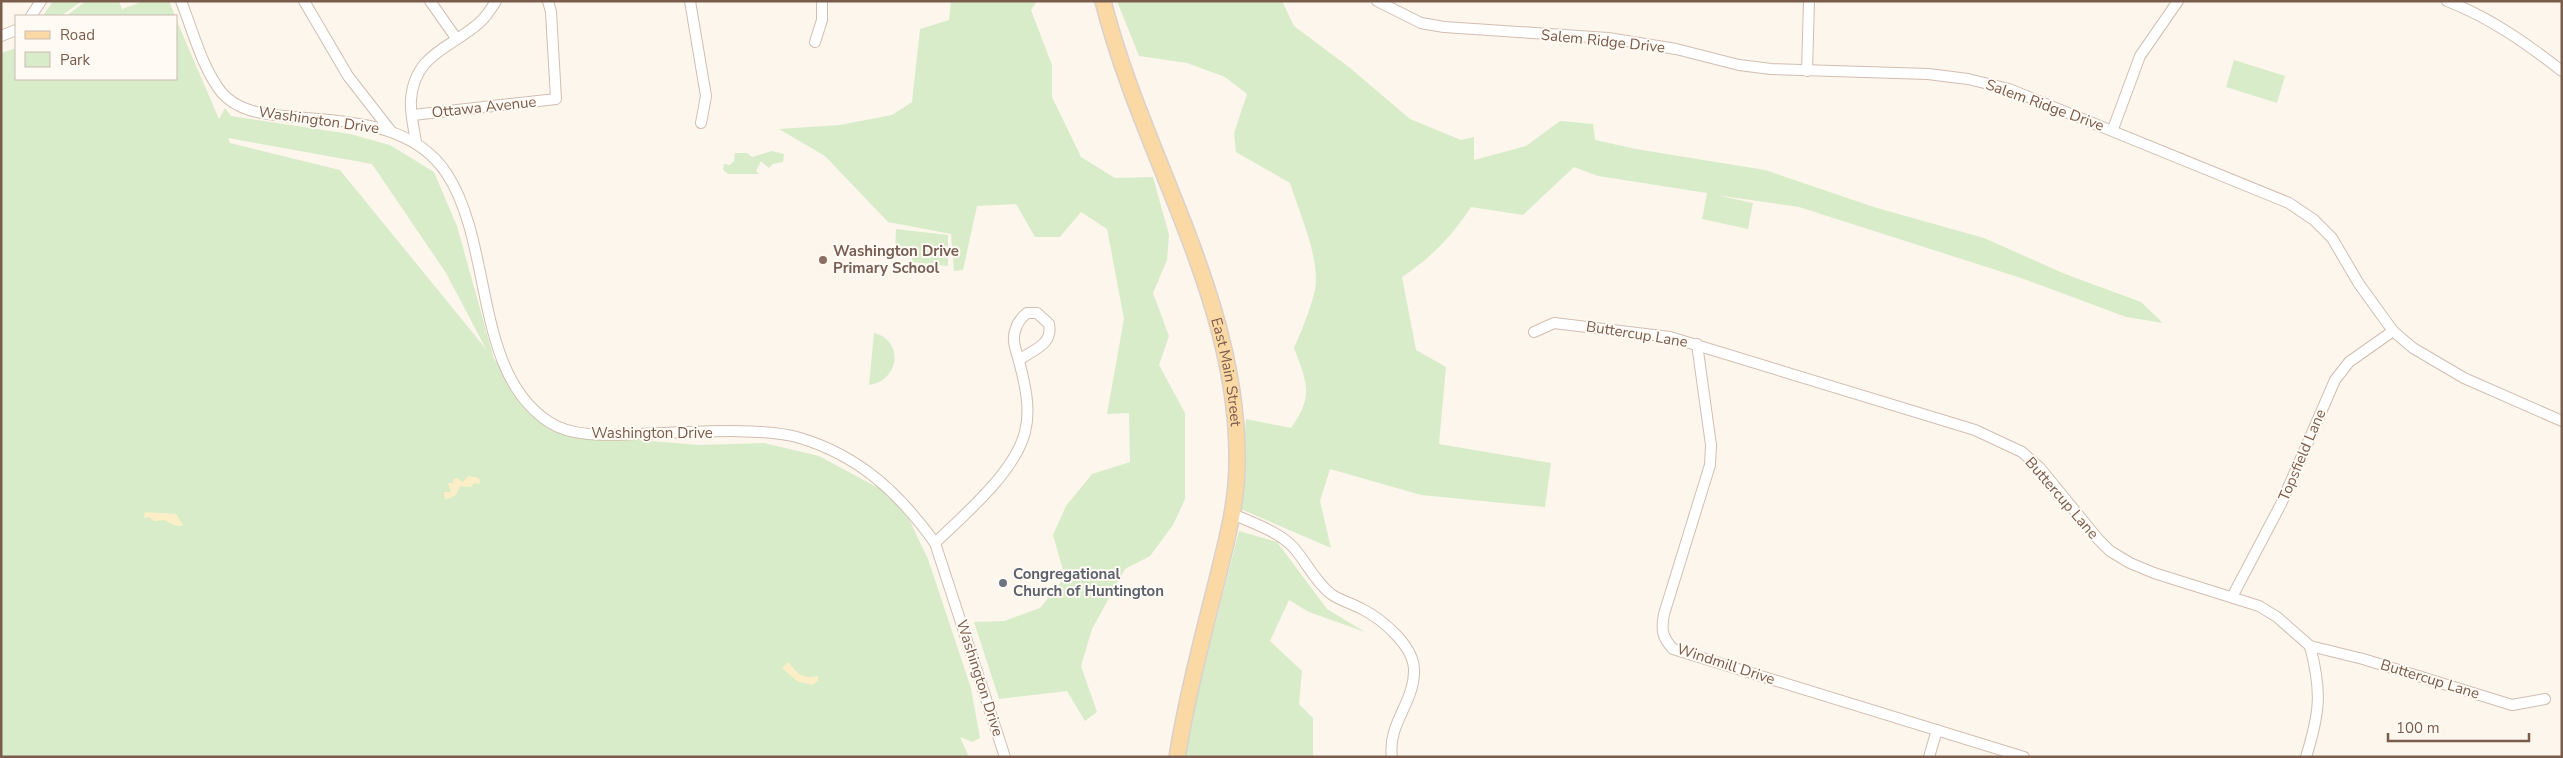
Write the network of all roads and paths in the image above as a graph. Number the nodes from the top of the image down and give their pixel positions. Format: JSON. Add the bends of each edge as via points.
{"nodes":[{"id":1,"x":41,"y":1,"type":"edge"},
{"id":2,"x":181,"y":1,"type":"edge"},
{"id":3,"x":304,"y":1,"type":"edge"},
{"id":4,"x":430,"y":1,"type":"edge"},
{"id":5,"x":496,"y":1,"type":"edge"},
{"id":6,"x":548,"y":1,"type":"edge"},
{"id":7,"x":690,"y":1,"type":"edge"},
{"id":8,"x":822,"y":1,"type":"edge"},
{"id":9,"x":1102,"y":1,"type":"edge"},
{"id":10,"x":1377,"y":1,"type":"edge"},
{"id":11,"x":1809,"y":1,"type":"edge"},
{"id":12,"x":2178,"y":1,"type":"edge"},
{"id":13,"x":2447,"y":1,"type":"edge"},
{"id":14,"x":32,"y":15,"type":"edge"},
{"id":15,"x":15,"y":30,"type":"edge"},
{"id":16,"x":1,"y":36,"type":"edge"},
{"id":17,"x":456,"y":38,"type":"junction"},
{"id":18,"x":815,"y":42,"type":"dead end"},
{"id":19,"x":1807,"y":71,"type":"junction"},
{"id":20,"x":2562,"y":71,"type":"edge"},
{"id":21,"x":412,"y":115,"type":"junction"},
{"id":22,"x":701,"y":123,"type":"dead end"},
{"id":23,"x":2112,"y":129,"type":"junction"},
{"id":24,"x":390,"y":130,"type":"junction"},
{"id":25,"x":416,"y":142,"type":"junction"},
{"id":26,"x":2393,"y":331,"type":"junction"},
{"id":27,"x":1534,"y":332,"type":"dead end"},
{"id":28,"x":1697,"y":344,"type":"junction"},
{"id":29,"x":1019,"y":360,"type":"junction"},
{"id":30,"x":2562,"y":421,"type":"edge"},
{"id":31,"x":1233,"y":514,"type":"junction"},
{"id":32,"x":935,"y":543,"type":"junction"},
{"id":33,"x":2232,"y":597,"type":"junction"},
{"id":34,"x":2310,"y":646,"type":"junction"},
{"id":35,"x":2546,"y":699,"type":"dead end"},
{"id":36,"x":1937,"y":730,"type":"junction"},
{"id":37,"x":1005,"y":757,"type":"edge"},
{"id":38,"x":1177,"y":757,"type":"edge"},
{"id":39,"x":1392,"y":757,"type":"edge"},
{"id":40,"x":1929,"y":757,"type":"edge"},
{"id":41,"x":2024,"y":757,"type":"edge"},
{"id":42,"x":2306,"y":757,"type":"edge"}],
"edges":[{"from":1,"to":14,"type":"street"},
{"from":2,"to":24,"type":"street","name":"Washington Drive","via":[[209,72],[236,105],[259,113]]},
{"from":3,"to":24,"type":"street","via":[[348,76]]},
{"from":4,"to":17,"type":"street"},
{"from":5,"to":17,"type":"street","via":[[479,23]]},
{"from":6,"to":21,"type":"street","name":"Ottawa Avenue","via":[[556,99]]},
{"from":7,"to":22,"type":"street","via":[[706,96]]},
{"from":8,"to":18,"type":"street","via":[[822,20]]},
{"from":9,"to":31,"type":"main road","name":"East Main Street","via":[[1135,102],[1218,325],[1237,435]]},
{"from":10,"to":19,"type":"street","name":"Salem Ridge Drive","via":[[1421,23],[1444,27],[1608,38],[1676,48],[1739,65]]},
{"from":11,"to":19,"type":"street"},
{"from":12,"to":23,"type":"street","via":[[2140,56]]},
{"from":13,"to":20,"type":"street","via":[[2477,13]]},
{"from":15,"to":16,"type":"street"},
{"from":17,"to":21,"type":"street","via":[[420,70],[413,86]]},
{"from":19,"to":23,"type":"street","name":"Salem Ridge Drive","via":[[1928,74],[1968,79],[2009,89]]},
{"from":21,"to":25,"type":"street"},
{"from":23,"to":26,"type":"street","name":"Salem Ridge Drive","via":[[2289,203],[2314,220],[2332,238],[2359,284]]},
{"from":24,"to":25,"type":"street","name":"Washington Drive"},
{"from":25,"to":32,"type":"street","name":"Washington Drive","via":[[447,174],[463,206],[499,356],[510,381],[522,398],[551,424],[576,432],[609,435],[737,433],[799,438],[830,450],[864,469],[894,492]]},
{"from":26,"to":30,"type":"street","name":"Salem Ridge Drive","via":[[2413,348],[2464,378]]},
{"from":26,"to":33,"type":"street","name":"Topsfield Lane","via":[[2349,362],[2335,380],[2281,504]]},
{"from":27,"to":28,"type":"street","name":"Buttercup Lane","via":[[1554,323],[1634,332]]},
{"from":28,"to":33,"type":"street","name":"Buttercup Lane","via":[[2002,441],[2022,452],[2040,468],[2110,551],[2154,573]]},
{"from":28,"to":36,"type":"street","name":"Windmill Drive","via":[[1712,445],[1710,465],[1664,614],[1662,628],[1665,640],[1673,649]]},
{"from":29,"to":29,"type":"street","via":[[1048,341],[1051,333],[1049,324],[1037,313],[1027,313],[1015,329],[1015,350]]},
{"from":29,"to":32,"type":"street","via":[[1028,414],[1017,455],[976,504]]},
{"from":31,"to":38,"type":"main road","name":"East Main Street","via":[[1184,710]]},
{"from":31,"to":39,"type":"street","via":[[1277,535],[1292,546],[1329,592],[1384,624],[1408,649],[1415,668],[1413,684],[1393,731]]},
{"from":32,"to":37,"type":"street","name":"Washington Drive"},
{"from":33,"to":34,"type":"street","name":"Buttercup Lane","via":[[2259,606],[2277,617]]},
{"from":34,"to":35,"type":"street","name":"Buttercup Lane","via":[[2512,705]]},
{"from":34,"to":42,"type":"street","via":[[2319,678],[2319,701],[2316,726]]},
{"from":36,"to":40,"type":"street"},
{"from":36,"to":41,"type":"street","name":"Windmill Drive"}]}
